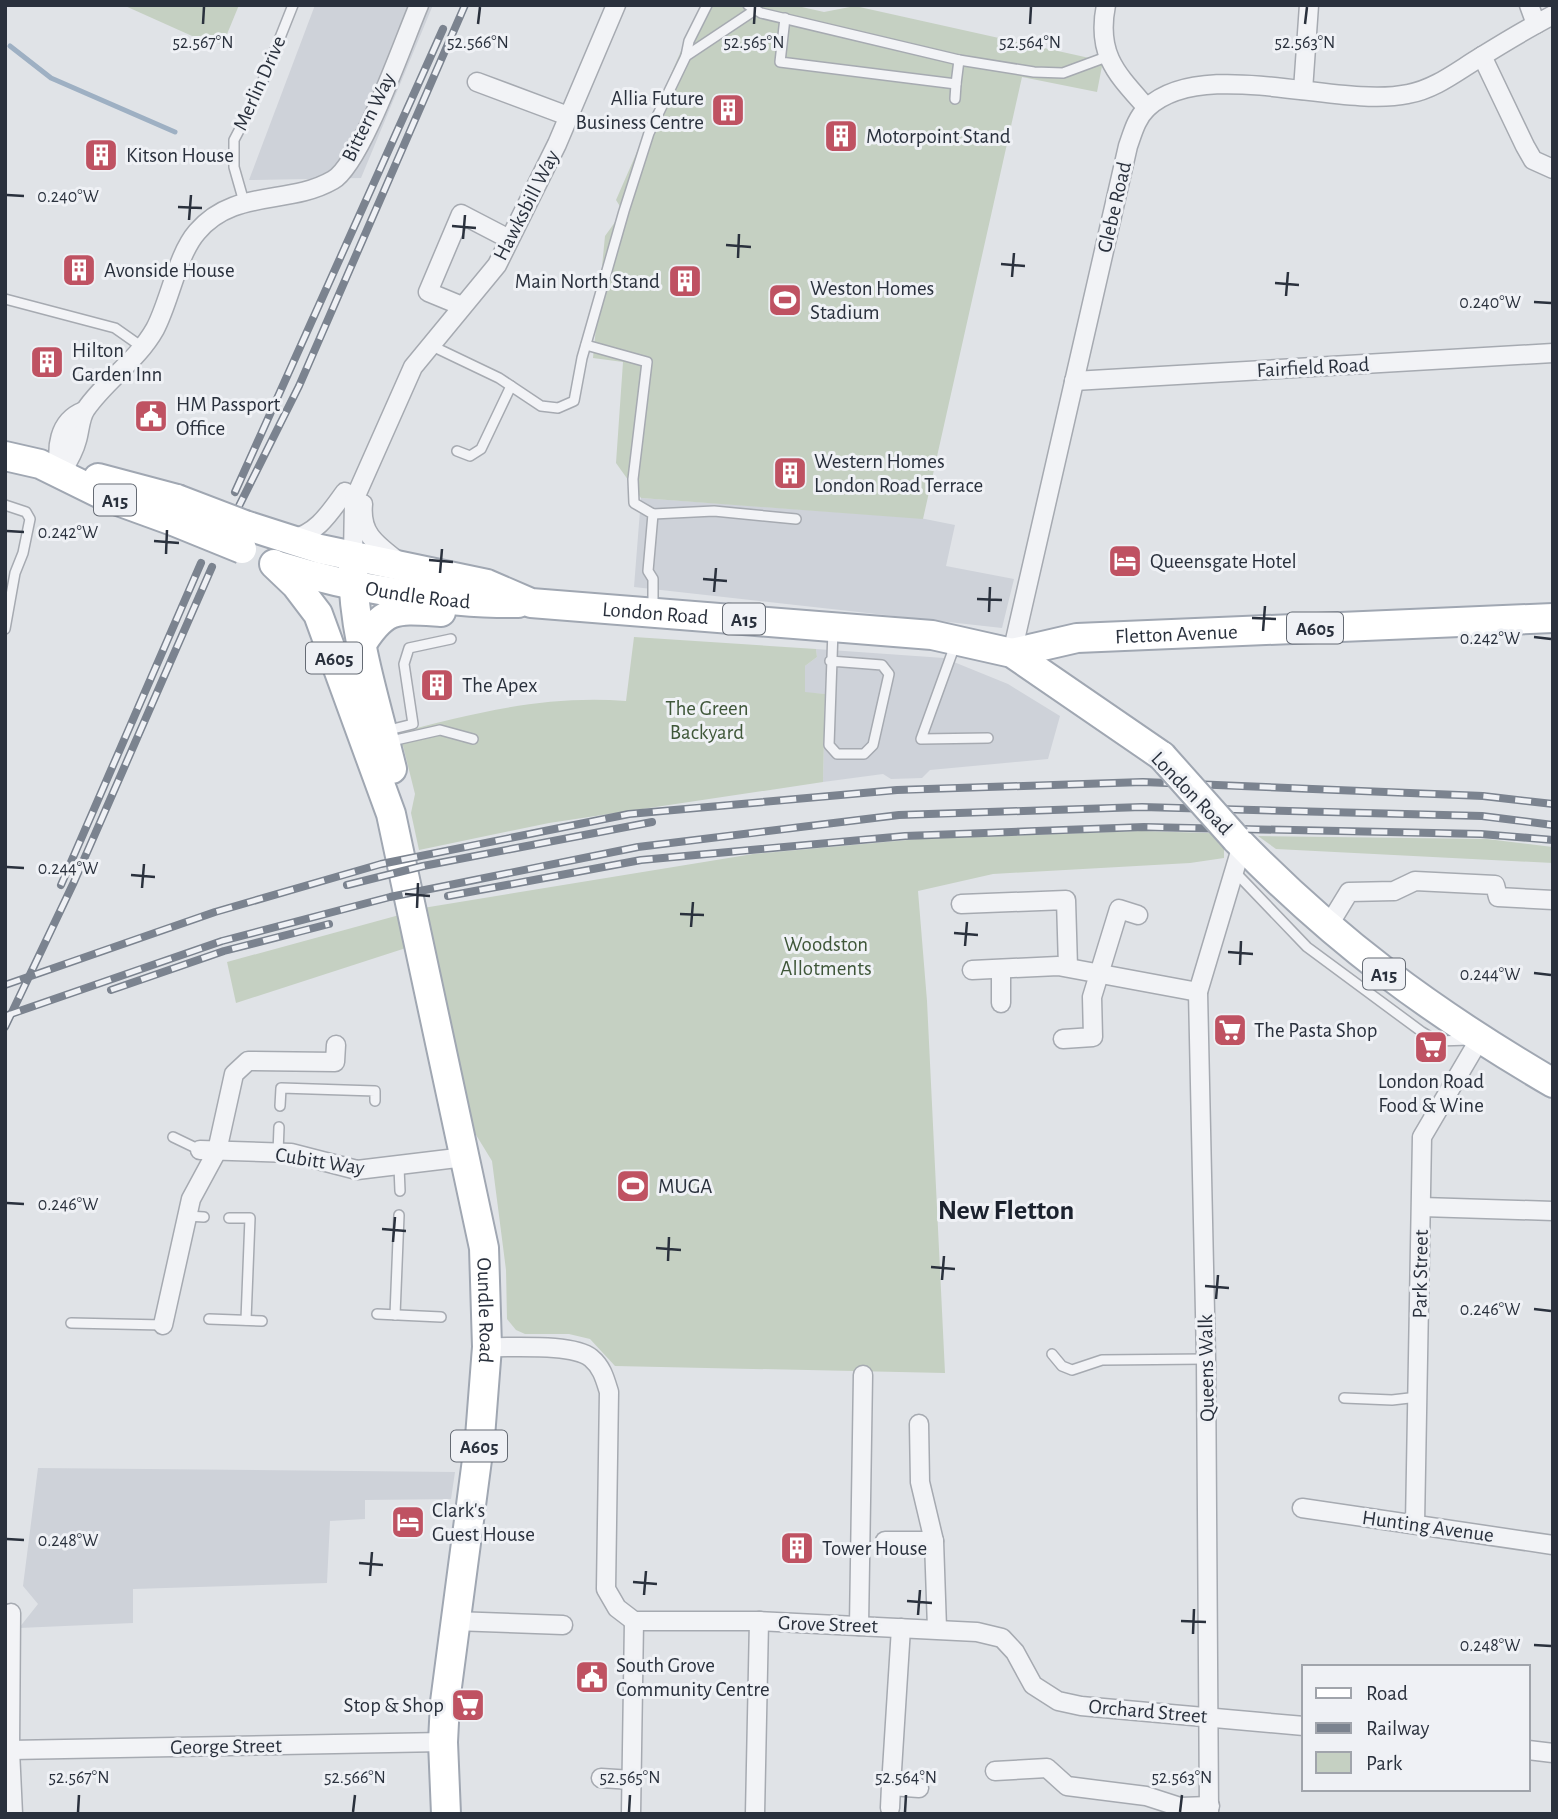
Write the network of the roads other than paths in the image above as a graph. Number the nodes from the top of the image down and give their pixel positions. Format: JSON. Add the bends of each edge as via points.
{"nodes":[{"id":1,"x":293,"y":5,"type":"edge"},
{"id":2,"x":419,"y":5,"type":"edge"},
{"id":3,"x":616,"y":5,"type":"edge"},
{"id":4,"x":708,"y":5,"type":"edge"},
{"id":5,"x":1106,"y":5,"type":"edge"},
{"id":6,"x":1309,"y":5,"type":"edge"},
{"id":7,"x":1530,"y":5,"type":"edge"},
{"id":8,"x":751,"y":8,"type":"edge"},
{"id":9,"x":1553,"y":15,"type":"edge"},
{"id":10,"x":785,"y":18,"type":"junction"},
{"id":11,"x":1535,"y":24,"type":"junction"},
{"id":12,"x":1482,"y":55,"type":"junction"},
{"id":13,"x":686,"y":57,"type":"junction"},
{"id":14,"x":1109,"y":57,"type":"junction"},
{"id":15,"x":959,"y":60,"type":"junction"},
{"id":16,"x":477,"y":82,"type":"dead end"},
{"id":17,"x":956,"y":84,"type":"junction"},
{"id":18,"x":1303,"y":90,"type":"junction"},
{"id":19,"x":955,"y":99,"type":"dead end"},
{"id":20,"x":1147,"y":108,"type":"junction"},
{"id":21,"x":568,"y":116,"type":"junction"},
{"id":22,"x":1553,"y":169,"type":"edge"},
{"id":23,"x":244,"y":202,"type":"junction"},
{"id":24,"x":509,"y":239,"type":"junction"},
{"id":25,"x":5,"y":299,"type":"edge"},
{"id":26,"x":462,"y":306,"type":"junction"},
{"id":27,"x":430,"y":345,"type":"junction"},
{"id":28,"x":586,"y":345,"type":"junction"},
{"id":29,"x":142,"y":347,"type":"junction"},
{"id":30,"x":1553,"y":353,"type":"edge"},
{"id":31,"x":1074,"y":381,"type":"junction"},
{"id":32,"x":511,"y":386,"type":"junction"},
{"id":33,"x":390,"y":425,"type":"junction"},
{"id":34,"x":457,"y":451,"type":"dead end"},
{"id":35,"x":5,"y":456,"type":"edge"},
{"id":36,"x":61,"y":473,"type":"junction"},
{"id":37,"x":345,"y":492,"type":"junction"},
{"id":38,"x":5,"y":505,"type":"edge"},
{"id":39,"x":653,"y":514,"type":"junction"},
{"id":40,"x":796,"y":519,"type":"dead end"},
{"id":41,"x":280,"y":552,"type":"junction"},
{"id":42,"x":345,"y":568,"type":"junction"},
{"id":43,"x":409,"y":569,"type":"junction"},
{"id":44,"x":483,"y":603,"type":"junction"},
{"id":45,"x":531,"y":603,"type":"junction"},
{"id":46,"x":653,"y":611,"type":"junction"},
{"id":47,"x":1553,"y":618,"type":"edge"},
{"id":48,"x":833,"y":628,"type":"junction"},
{"id":49,"x":5,"y":629,"type":"edge"},
{"id":50,"x":451,"y":639,"type":"dead end"},
{"id":51,"x":957,"y":640,"type":"junction"},
{"id":52,"x":360,"y":647,"type":"junction"},
{"id":53,"x":1012,"y":653,"type":"junction"},
{"id":54,"x":830,"y":661,"type":"junction"},
{"id":55,"x":988,"y":738,"type":"dead end"},
{"id":56,"x":472,"y":739,"type":"dead end"},
{"id":57,"x":381,"y":746,"type":"junction"},
{"id":58,"x":1239,"y":842,"type":"junction"},
{"id":59,"x":1236,"y":873,"type":"junction"},
{"id":60,"x":1553,"y":900,"type":"edge"},
{"id":61,"x":961,"y":904,"type":"dead end"},
{"id":62,"x":1138,"y":915,"type":"dead end"},
{"id":63,"x":1327,"y":928,"type":"junction"},
{"id":64,"x":1068,"y":967,"type":"junction"},
{"id":65,"x":1001,"y":969,"type":"junction"},
{"id":66,"x":972,"y":970,"type":"dead end"},
{"id":67,"x":1100,"y":972,"type":"junction"},
{"id":68,"x":1198,"y":992,"type":"junction"},
{"id":69,"x":1002,"y":1003,"type":"dead end"},
{"id":70,"x":1063,"y":1039,"type":"dead end"},
{"id":71,"x":1479,"y":1040,"type":"junction"},
{"id":72,"x":336,"y":1045,"type":"dead end"},
{"id":73,"x":1553,"y":1083,"type":"edge"},
{"id":74,"x":375,"y":1101,"type":"dead end"},
{"id":75,"x":280,"y":1106,"type":"dead end"},
{"id":76,"x":279,"y":1127,"type":"dead end"},
{"id":77,"x":173,"y":1137,"type":"dead end"},
{"id":78,"x":208,"y":1150,"type":"junction"},
{"id":79,"x":278,"y":1153,"type":"junction"},
{"id":80,"x":465,"y":1157,"type":"junction"},
{"id":81,"x":399,"y":1167,"type":"junction"},
{"id":82,"x":400,"y":1191,"type":"dead end"},
{"id":83,"x":1422,"y":1208,"type":"junction"},
{"id":84,"x":1553,"y":1211,"type":"edge"},
{"id":85,"x":399,"y":1215,"type":"dead end"},
{"id":86,"x":229,"y":1218,"type":"dead end"},
{"id":87,"x":377,"y":1314,"type":"dead end"},
{"id":88,"x":395,"y":1315,"type":"junction"},
{"id":89,"x":442,"y":1317,"type":"dead end"},
{"id":90,"x":209,"y":1320,"type":"dead end"},
{"id":91,"x":246,"y":1320,"type":"junction"},
{"id":92,"x":262,"y":1321,"type":"dead end"},
{"id":93,"x":71,"y":1323,"type":"dead end"},
{"id":94,"x":163,"y":1325,"type":"joint"},
{"id":95,"x":486,"y":1347,"type":"junction"},
{"id":96,"x":1052,"y":1354,"type":"dead end"},
{"id":97,"x":1206,"y":1359,"type":"junction"},
{"id":98,"x":863,"y":1375,"type":"dead end"},
{"id":99,"x":1418,"y":1397,"type":"junction"},
{"id":100,"x":1344,"y":1398,"type":"dead end"},
{"id":101,"x":919,"y":1424,"type":"dead end"},
{"id":102,"x":1303,"y":1508,"type":"dead end"},
{"id":103,"x":1415,"y":1524,"type":"junction"},
{"id":104,"x":884,"y":1541,"type":"dead end"},
{"id":105,"x":934,"y":1541,"type":"junction"},
{"id":106,"x":1553,"y":1545,"type":"edge"},
{"id":107,"x":11,"y":1613,"type":"dead end"},
{"id":108,"x":454,"y":1621,"type":"junction"},
{"id":109,"x":634,"y":1621,"type":"junction"},
{"id":110,"x":759,"y":1622,"type":"junction"},
{"id":111,"x":563,"y":1625,"type":"dead end"},
{"id":112,"x":859,"y":1626,"type":"junction"},
{"id":113,"x":901,"y":1628,"type":"junction"},
{"id":114,"x":937,"y":1628,"type":"junction"},
{"id":115,"x":1015,"y":1652,"type":"joint"},
{"id":116,"x":1209,"y":1716,"type":"junction"},
{"id":117,"x":1302,"y":1726,"type":"edge"},
{"id":118,"x":443,"y":1742,"type":"junction"},
{"id":119,"x":10,"y":1750,"type":"junction"},
{"id":120,"x":1530,"y":1750,"type":"edge"},
{"id":121,"x":1553,"y":1753,"type":"edge"},
{"id":122,"x":995,"y":1771,"type":"dead end"},
{"id":123,"x":601,"y":1778,"type":"dead end"},
{"id":124,"x":632,"y":1780,"type":"junction"},
{"id":125,"x":891,"y":1786,"type":"junction"},
{"id":126,"x":919,"y":1788,"type":"dead end"},
{"id":127,"x":890,"y":1808,"type":"dead end"},
{"id":128,"x":1209,"y":1810,"type":"edge"},
{"id":129,"x":13,"y":1814,"type":"edge"},
{"id":130,"x":446,"y":1814,"type":"edge"},
{"id":131,"x":631,"y":1814,"type":"edge"},
{"id":132,"x":755,"y":1814,"type":"edge"}],
"edges":[{"from":1,"to":23,"type":"lane","name":"Merlin Drive","via":[[256,98],[234,139],[234,167]]},
{"from":2,"to":23,"type":"street","name":"Bittern Way","via":[[363,138],[334,180]]},
{"from":3,"to":21,"type":"street","name":"Hawksbill Way"},
{"from":4,"to":13,"type":"lane"},
{"from":5,"to":14,"type":"street","via":[[1102,26]]},
{"from":6,"to":18,"type":"street"},
{"from":7,"to":11,"type":"street"},
{"from":8,"to":10,"type":"lane"},
{"from":8,"to":13,"type":"lane"},
{"from":9,"to":11,"type":"street"},
{"from":10,"to":15,"type":"lane"},
{"from":10,"to":17,"type":"lane","via":[[779,62]]},
{"from":11,"to":12,"type":"street"},
{"from":12,"to":18,"type":"street","via":[[1431,88],[1407,95]]},
{"from":12,"to":22,"type":"street","via":[[1525,146],[1534,160]]},
{"from":13,"to":28,"type":"lane","via":[[639,161]]},
{"from":14,"to":15,"type":"lane","via":[[1063,73]]},
{"from":14,"to":20,"type":"street","via":[[1111,68]]},
{"from":15,"to":17,"type":"lane"},
{"from":16,"to":21,"type":"street"},
{"from":17,"to":19,"type":"lane"},
{"from":18,"to":20,"type":"street","via":[[1190,86]]},
{"from":20,"to":31,"type":"street","name":"Glebe Road","via":[[1128,146]]},
{"from":21,"to":24,"type":"street","name":"Hawksbill Way"},
{"from":23,"to":29,"type":"street","name":"Bittern Way","via":[[216,213],[195,234],[154,330]]},
{"from":24,"to":26,"type":"street","name":"Hawksbill Way","via":[[497,265]]},
{"from":24,"to":26,"type":"street","via":[[461,214],[428,292]]},
{"from":25,"to":29,"type":"lane","via":[[115,328]]},
{"from":26,"to":27,"type":"street","name":"Hawksbill Way"},
{"from":27,"to":32,"type":"lane"},
{"from":27,"to":33,"type":"street","name":"Hawksbill Way","via":[[413,368]]},
{"from":28,"to":32,"type":"lane","via":[[574,401],[558,408],[541,407]]},
{"from":28,"to":39,"type":"lane","via":[[648,362],[633,479],[634,503]]},
{"from":29,"to":36,"type":"street","name":"Bittern Way","via":[[84,411],[76,443]]},
{"from":30,"to":31,"type":"street","name":"Fairfield Road"},
{"from":31,"to":53,"type":"street","name":"Glebe Road"},
{"from":32,"to":34,"type":"lane","via":[[481,449],[470,456]]},
{"from":33,"to":37,"type":"street","name":"Hawksbill Way","via":[[380,432]]},
{"from":33,"to":42,"type":"street","name":"Hawksbill Way","via":[[354,500]]},
{"from":33,"to":43,"type":"street","name":"Hawksbill Way","via":[[364,494],[362,524],[381,548]]},
{"from":35,"to":36,"type":"main road","number":"A15"},
{"from":36,"to":41,"type":"main road","name":"London Road","number":"A15","bridge":true,"via":[[107,497],[175,510]]},
{"from":37,"to":41,"type":"street","name":"Hawksbill Way","via":[[309,533]]},
{"from":37,"to":42,"type":"street","name":"Hawksbill Way"},
{"from":38,"to":49,"type":"lane","via":[[26,512],[30,519]]},
{"from":39,"to":40,"type":"lane","via":[[714,511]]},
{"from":39,"to":46,"type":"lane","via":[[648,570],[653,579]]},
{"from":41,"to":42,"type":"main road","name":"London Road","number":"A15"},
{"from":41,"to":57,"type":"main road","name":"Oundle Road","number":"A605","via":[[296,585],[318,614]]},
{"from":42,"to":43,"type":"main road","name":"London Road","number":"A15"},
{"from":42,"to":44,"type":"main road","name":"Oundle Road","number":"A605"},
{"from":42,"to":52,"type":"main road","name":"Oundle Road","number":"A605"},
{"from":42,"to":57,"type":"main road","name":"Oundle Road","number":"A605","via":[[345,634],[362,701]]},
{"from":43,"to":45,"type":"main road","name":"London Road","number":"A15","via":[[487,584]]},
{"from":44,"to":45,"type":"main road","name":"Oundle Road","number":"A605"},
{"from":44,"to":52,"type":"main road","name":"Oundle Road","number":"A605","via":[[469,613],[392,612],[376,620]]},
{"from":45,"to":46,"type":"main road","name":"London Road","number":"A15"},
{"from":46,"to":48,"type":"main road","name":"London Road","number":"A15"},
{"from":47,"to":53,"type":"main road","name":"Fletton Avenue","number":"A605","via":[[1077,638]]},
{"from":48,"to":51,"type":"main road","name":"London Road","number":"A15"},
{"from":48,"to":54,"type":"lane"},
{"from":50,"to":57,"type":"lane","via":[[409,648],[404,664],[413,724]]},
{"from":51,"to":53,"type":"main road","name":"London Road","number":"A15"},
{"from":51,"to":55,"type":"lane","via":[[921,739]]},
{"from":52,"to":57,"type":"main road","name":"Oundle Road","number":"A605"},
{"from":53,"to":58,"type":"main road","name":"London Road","number":"A15","bridge":true,"via":[[1162,756]]},
{"from":54,"to":54,"type":"lane","via":[[882,666],[889,674],[873,745],[864,754],[837,754],[829,745]]},
{"from":56,"to":57,"type":"lane","via":[[440,730]]},
{"from":57,"to":80,"type":"main road","name":"Oundle Road","number":"A605","via":[[391,814]]},
{"from":58,"to":59,"type":"street","name":"Queens Walk"},
{"from":58,"to":63,"type":"main road","name":"London Road","number":"A15"},
{"from":59,"to":68,"type":"street","name":"Queens Walk"},
{"from":59,"to":71,"type":"lane","via":[[1307,947],[1422,1032],[1437,1041]]},
{"from":60,"to":63,"type":"street","via":[[1498,897],[1494,885],[1415,881],[1394,891],[1349,892]]},
{"from":61,"to":64,"type":"street","via":[[1066,900]]},
{"from":62,"to":67,"type":"street","via":[[1119,909]]},
{"from":63,"to":71,"type":"main road","name":"London Road","number":"A15","via":[[1396,984]]},
{"from":64,"to":65,"type":"street"},
{"from":64,"to":67,"type":"street"},
{"from":65,"to":66,"type":"street"},
{"from":65,"to":69,"type":"street"},
{"from":67,"to":68,"type":"street"},
{"from":67,"to":70,"type":"street","via":[[1092,997],[1093,1037]]},
{"from":68,"to":97,"type":"street","name":"Queens Walk"},
{"from":71,"to":73,"type":"main road","name":"London Road","number":"A15"},
{"from":71,"to":83,"type":"street","name":"Park Street","via":[[1422,1137]]},
{"from":72,"to":78,"type":"street","via":[[335,1062],[263,1059],[239,1066],[221,1131]]},
{"from":74,"to":75,"type":"lane","via":[[375,1091],[281,1088]]},
{"from":76,"to":79,"type":"lane"},
{"from":77,"to":78,"type":"lane"},
{"from":78,"to":79,"type":"street","name":"Cubitt Way"},
{"from":78,"to":94,"type":"street","via":[[191,1199],[195,1216]]},
{"from":79,"to":81,"type":"street","name":"Cubitt Way","via":[[357,1170]]},
{"from":80,"to":81,"type":"street","name":"Cubitt Way"},
{"from":80,"to":95,"type":"main road","name":"Oundle Road","number":"A605","via":[[485,1260]]},
{"from":81,"to":82,"type":"lane"},
{"from":83,"to":84,"type":"street"},
{"from":83,"to":99,"type":"street","name":"Park Street"},
{"from":85,"to":88,"type":"lane"},
{"from":86,"to":91,"type":"lane","via":[[250,1218]]},
{"from":87,"to":88,"type":"lane"},
{"from":88,"to":89,"type":"lane"},
{"from":90,"to":91,"type":"lane"},
{"from":91,"to":92,"type":"lane"},
{"from":93,"to":94,"type":"lane"},
{"from":95,"to":108,"type":"main road","name":"Oundle Road","number":"A605","via":[[478,1449]]},
{"from":95,"to":109,"type":"street","via":[[574,1350],[601,1368],[609,1392],[606,1590],[617,1608]]},
{"from":96,"to":97,"type":"lane","via":[[1072,1370],[1102,1360]]},
{"from":97,"to":116,"type":"street","name":"Queens Walk"},
{"from":98,"to":112,"type":"street"},
{"from":99,"to":100,"type":"lane"},
{"from":99,"to":103,"type":"street","name":"Park Street"},
{"from":101,"to":105,"type":"street","via":[[920,1482]]},
{"from":102,"to":103,"type":"street","name":"Hunting Avenue"},
{"from":103,"to":106,"type":"street","name":"Hunting Avenue"},
{"from":104,"to":105,"type":"street"},
{"from":105,"to":114,"type":"street"},
{"from":107,"to":119,"type":"street"},
{"from":108,"to":111,"type":"street"},
{"from":108,"to":118,"type":"main road","name":"Oundle Road","number":"A605"},
{"from":109,"to":110,"type":"street","name":"Grove Street"},
{"from":109,"to":124,"type":"street"},
{"from":110,"to":112,"type":"street","name":"Grove Street"},
{"from":110,"to":132,"type":"street"},
{"from":112,"to":113,"type":"street","name":"Grove Street"},
{"from":113,"to":114,"type":"street","name":"Grove Street"},
{"from":113,"to":125,"type":"street"},
{"from":114,"to":115,"type":"street","name":"Grove Street","via":[[1002,1639]]},
{"from":115,"to":116,"type":"street","name":"Orchard Street","via":[[1033,1685],[1058,1700],[1081,1706]]},
{"from":116,"to":117,"type":"street","name":"Orchard Street"},
{"from":116,"to":128,"type":"street","name":"Queens Walk"},
{"from":118,"to":119,"type":"street","name":"George Street"},
{"from":118,"to":130,"type":"main road","name":"Oundle Road","number":"A605"},
{"from":119,"to":129,"type":"street"},
{"from":120,"to":121,"type":"street"},
{"from":122,"to":128,"type":"street","via":[[1047,1768],[1068,1786]]},
{"from":123,"to":124,"type":"street"},
{"from":124,"to":131,"type":"street"},
{"from":125,"to":126,"type":"street"},
{"from":125,"to":127,"type":"street"}]}
